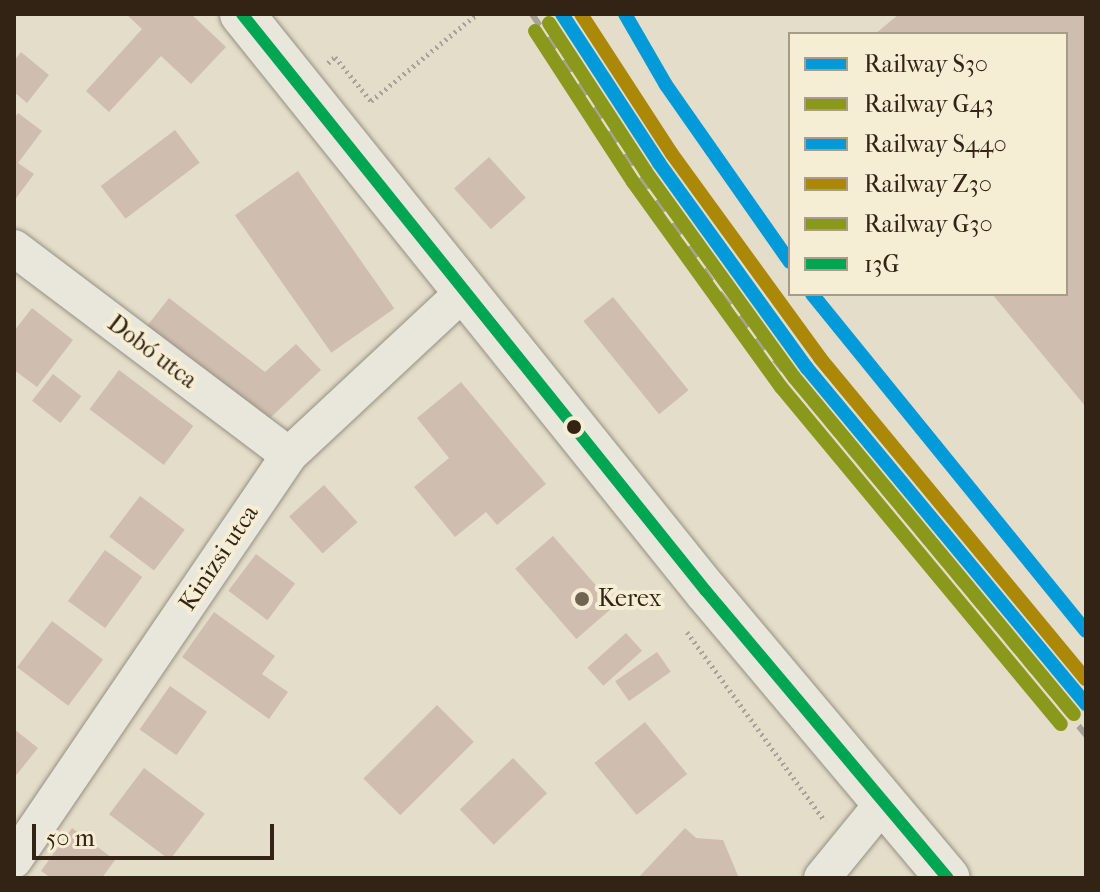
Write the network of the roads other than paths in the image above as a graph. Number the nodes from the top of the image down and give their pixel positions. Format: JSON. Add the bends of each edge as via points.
{"nodes":[{"id":1,"x":242,"y":14,"type":"edge"},
{"id":2,"x":14,"y":248,"type":"edge"},
{"id":3,"x":465,"y":291,"type":"junction"},
{"id":4,"x":289,"y":455,"type":"junction"},
{"id":5,"x":884,"y":802,"type":"junction"},
{"id":6,"x":17,"y":850,"type":"edge"},
{"id":7,"x":822,"y":878,"type":"edge"},
{"id":8,"x":948,"y":878,"type":"edge"}],
"edges":[{"from":1,"to":3,"type":"street"},
{"from":2,"to":4,"type":"street","name":"Dobó utca"},
{"from":3,"to":4,"type":"street","name":"Kinizsi utca"},
{"from":3,"to":5,"type":"street"},
{"from":4,"to":6,"type":"street","name":"Kinizsi utca"},
{"from":5,"to":7,"type":"street"},
{"from":5,"to":8,"type":"street"}]}
